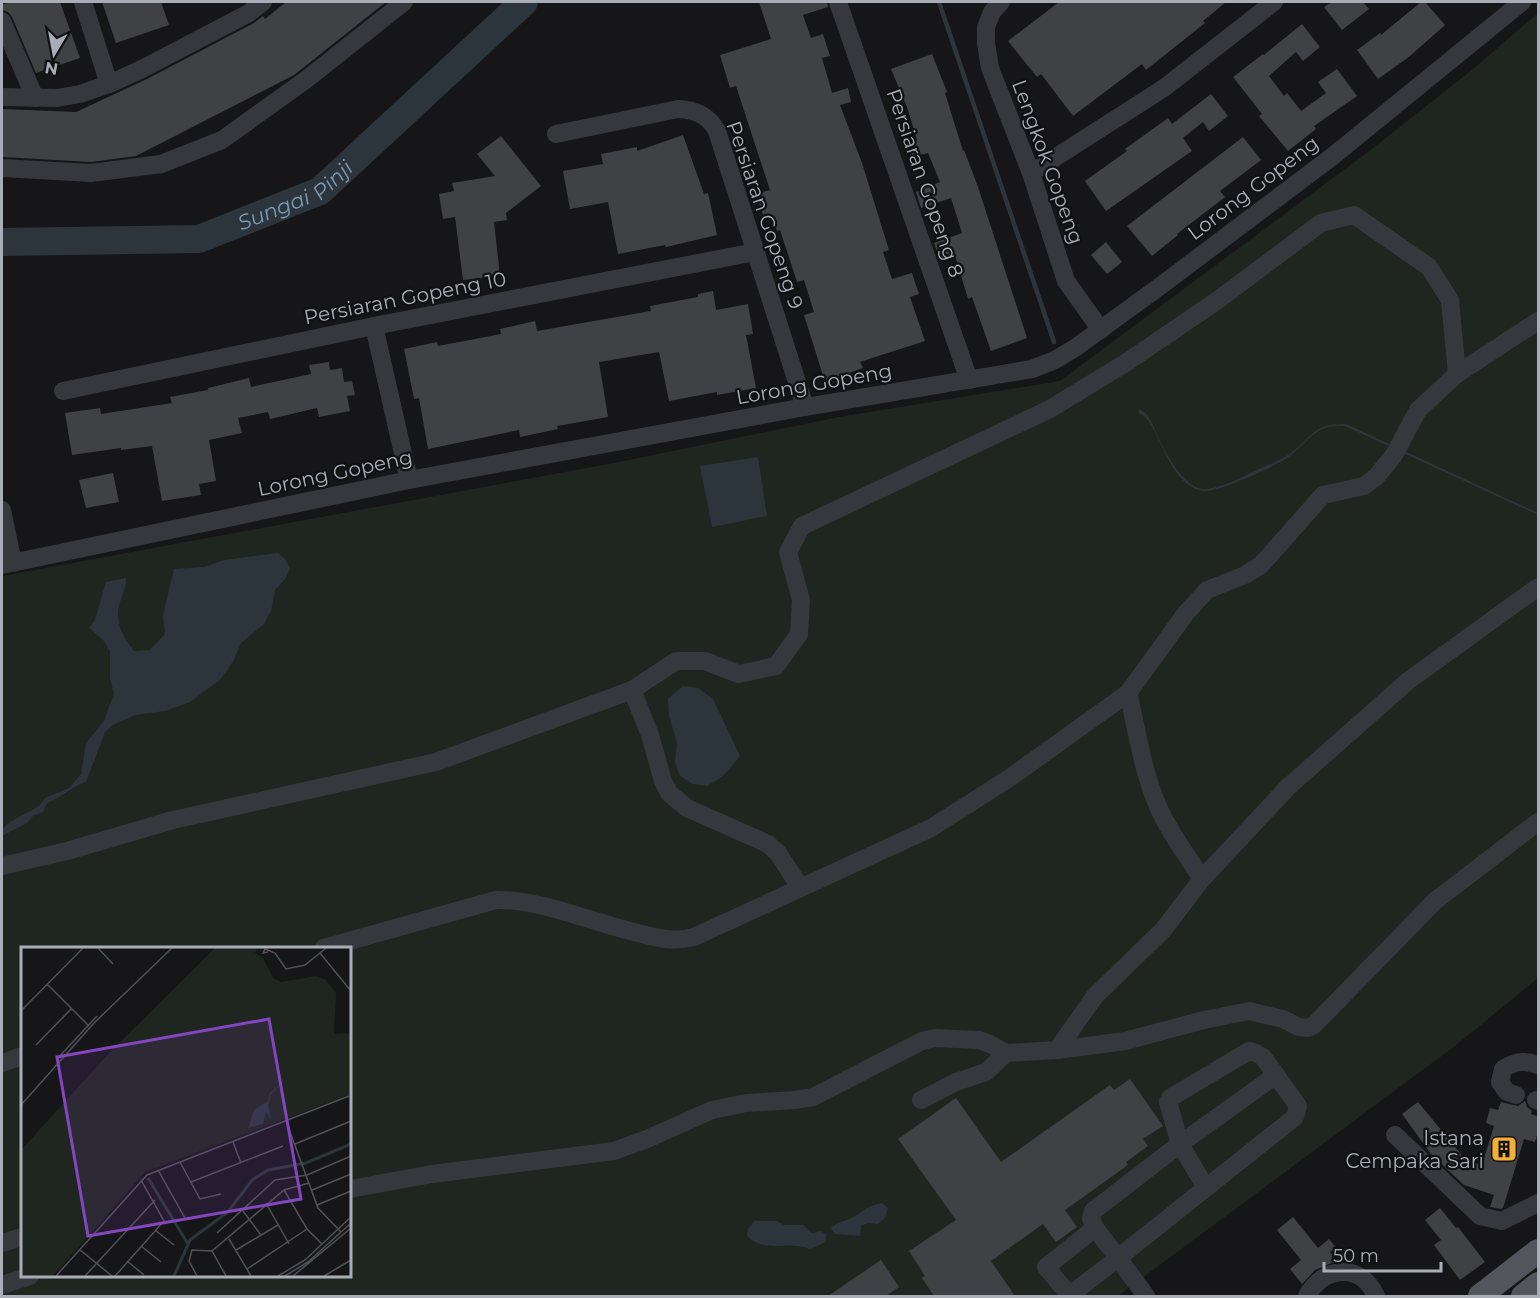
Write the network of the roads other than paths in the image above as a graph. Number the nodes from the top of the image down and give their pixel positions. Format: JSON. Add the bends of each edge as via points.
{"nodes":[{"id":1,"x":83,"y":2,"type":"edge"},
{"id":2,"x":404,"y":2,"type":"edge"},
{"id":3,"x":838,"y":2,"type":"edge"},
{"id":4,"x":1001,"y":2,"type":"edge"},
{"id":5,"x":1274,"y":2,"type":"edge"},
{"id":6,"x":1522,"y":2,"type":"edge"},
{"id":7,"x":253,"y":5,"type":"edge"},
{"id":8,"x":2,"y":21,"type":"edge"},
{"id":9,"x":109,"y":84,"type":"junction"},
{"id":10,"x":2,"y":97,"type":"edge"},
{"id":11,"x":35,"y":98,"type":"junction"},
{"id":12,"x":556,"y":134,"type":"dead end"},
{"id":13,"x":2,"y":168,"type":"edge"},
{"id":14,"x":1031,"y":173,"type":"junction"},
{"id":15,"x":756,"y":252,"type":"junction"},
{"id":16,"x":1539,"y":321,"type":"edge"},
{"id":17,"x":374,"y":326,"type":"junction"},
{"id":18,"x":1101,"y":330,"type":"junction"},
{"id":19,"x":1457,"y":374,"type":"junction"},
{"id":20,"x":969,"y":380,"type":"junction"},
{"id":21,"x":63,"y":391,"type":"dead end"},
{"id":22,"x":805,"y":407,"type":"junction"},
{"id":23,"x":409,"y":480,"type":"junction"},
{"id":24,"x":2,"y":510,"type":"edge"},
{"id":25,"x":7,"y":564,"type":"edge"},
{"id":26,"x":1539,"y":587,"type":"edge"},
{"id":27,"x":632,"y":690,"type":"junction"},
{"id":28,"x":1128,"y":693,"type":"junction"},
{"id":29,"x":1539,"y":822,"type":"edge"},
{"id":30,"x":2,"y":866,"type":"edge"},
{"id":31,"x":1202,"y":879,"type":"junction"},
{"id":32,"x":800,"y":887,"type":"junction"},
{"id":33,"x":328,"y":947,"type":"edge"},
{"id":34,"x":1057,"y":1050,"type":"junction"},
{"id":35,"x":1006,"y":1053,"type":"junction"},
{"id":36,"x":21,"y":1056,"type":"edge"},
{"id":37,"x":2,"y":1063,"type":"edge"},
{"id":38,"x":1539,"y":1065,"type":"edge"},
{"id":39,"x":1276,"y":1075,"type":"junction"},
{"id":40,"x":1516,"y":1095,"type":"dead end"},
{"id":41,"x":921,"y":1100,"type":"dead end"},
{"id":42,"x":1395,"y":1135,"type":"dead end"},
{"id":43,"x":1180,"y":1144,"type":"junction"},
{"id":44,"x":1206,"y":1188,"type":"junction"},
{"id":45,"x":351,"y":1189,"type":"edge"},
{"id":46,"x":1539,"y":1203,"type":"edge"},
{"id":47,"x":1095,"y":1228,"type":"junction"},
{"id":48,"x":21,"y":1237,"type":"edge"},
{"id":49,"x":2,"y":1243,"type":"edge"},
{"id":50,"x":1539,"y":1251,"type":"edge"},
{"id":51,"x":1118,"y":1258,"type":"junction"},
{"id":52,"x":24,"y":1277,"type":"edge"},
{"id":53,"x":1539,"y":1284,"type":"edge"},
{"id":54,"x":2,"y":1285,"type":"edge"},
{"id":55,"x":1070,"y":1296,"type":"edge"},
{"id":56,"x":1146,"y":1296,"type":"edge"},
{"id":57,"x":1307,"y":1296,"type":"edge"},
{"id":58,"x":1376,"y":1296,"type":"edge"},
{"id":59,"x":1480,"y":1296,"type":"edge"},
{"id":60,"x":1523,"y":1296,"type":"edge"}],
"edges":[{"from":1,"to":9,"type":"street"},
{"from":2,"to":13,"type":"street","via":[[222,140],[161,164],[91,173]]},
{"from":3,"to":20,"type":"street","name":"Persiaran Gopeng 8"},
{"from":4,"to":14,"type":"street","name":"Lengkok Gopeng","via":[[986,27],[988,59]]},
{"from":5,"to":14,"type":"street","via":[[1164,88]]},
{"from":6,"to":18,"type":"street","name":"Lorong Gopeng","via":[[1333,156]]},
{"from":7,"to":9,"type":"street"},
{"from":8,"to":11,"type":"street"},
{"from":9,"to":11,"type":"street","via":[[80,94]]},
{"from":10,"to":11,"type":"street"},
{"from":12,"to":15,"type":"street","name":"Persiaran Gopeng 9","via":[[678,109],[702,114],[717,131]]},
{"from":14,"to":18,"type":"street","name":"Lengkok Gopeng","via":[[1066,281]]},
{"from":15,"to":17,"type":"street","name":"Persiaran Gopeng 10"},
{"from":15,"to":22,"type":"street","name":"Persiaran Gopeng 9"},
{"from":16,"to":19,"type":"street"},
{"from":17,"to":21,"type":"street","name":"Persiaran Gopeng 10"},
{"from":17,"to":23,"type":"street"},
{"from":18,"to":20,"type":"street","name":"Lorong Gopeng","via":[[1055,360],[1032,369]]},
{"from":19,"to":27,"type":"street","via":[[1450,300],[1429,267],[1354,215],[1322,223],[1218,300],[1050,409],[802,526],[788,552],[801,600],[799,634],[776,666],[739,674],[705,661],[676,661]]},
{"from":19,"to":28,"type":"street","via":[[1418,410],[1394,455],[1376,477],[1364,486],[1323,495],[1261,565],[1207,590]]},
{"from":20,"to":22,"type":"street","name":"Lorong Gopeng"},
{"from":22,"to":23,"type":"street","name":"Lorong Gopeng"},
{"from":23,"to":25,"type":"street","name":"Lorong Gopeng"},
{"from":24,"to":25,"type":"street"},
{"from":26,"to":31,"type":"street","via":[[1408,681],[1288,787]]},
{"from":27,"to":30,"type":"street","via":[[435,762],[173,820]]},
{"from":27,"to":32,"type":"street","via":[[669,794],[687,808],[768,844]]},
{"from":28,"to":31,"type":"street","via":[[1157,804]]},
{"from":28,"to":32,"type":"street","via":[[1011,777],[931,828]]},
{"from":29,"to":34,"type":"street","via":[[1435,901],[1314,1025],[1303,1027],[1249,1011],[1125,1041]]},
{"from":31,"to":34,"type":"street","via":[[1163,930],[1095,996]]},
{"from":32,"to":33,"type":"street","via":[[678,941],[513,900],[496,900]]},
{"from":34,"to":35,"type":"street"},
{"from":35,"to":41,"type":"street","via":[[986,1072]]},
{"from":35,"to":45,"type":"street","via":[[979,1040],[935,1038],[915,1044],[813,1097],[712,1110],[614,1151],[432,1174]]},
{"from":36,"to":37,"type":"street"},
{"from":38,"to":40,"type":"street","via":[[1514,1062],[1503,1069],[1500,1082],[1507,1092]]},
{"from":39,"to":43,"type":"street"},
{"from":39,"to":43,"type":"street","via":[[1263,1057],[1249,1051],[1170,1098],[1168,1107]]},
{"from":39,"to":44,"type":"street","via":[[1298,1106],[1295,1117]]},
{"from":42,"to":46,"type":"street","via":[[1480,1216],[1502,1221]]},
{"from":43,"to":44,"type":"street"},
{"from":43,"to":47,"type":"street","via":[[1093,1211]]},
{"from":44,"to":51,"type":"street"},
{"from":47,"to":51,"type":"street"},
{"from":47,"to":55,"type":"street","via":[[1046,1267]]},
{"from":48,"to":49,"type":"street"},
{"from":50,"to":59,"type":"main road"},
{"from":51,"to":55,"type":"street"},
{"from":51,"to":56,"type":"street"},
{"from":52,"to":54,"type":"street"},
{"from":53,"to":60,"type":"main road"},
{"from":57,"to":58,"type":"street","via":[[1321,1278],[1343,1272],[1365,1280]]}]}
